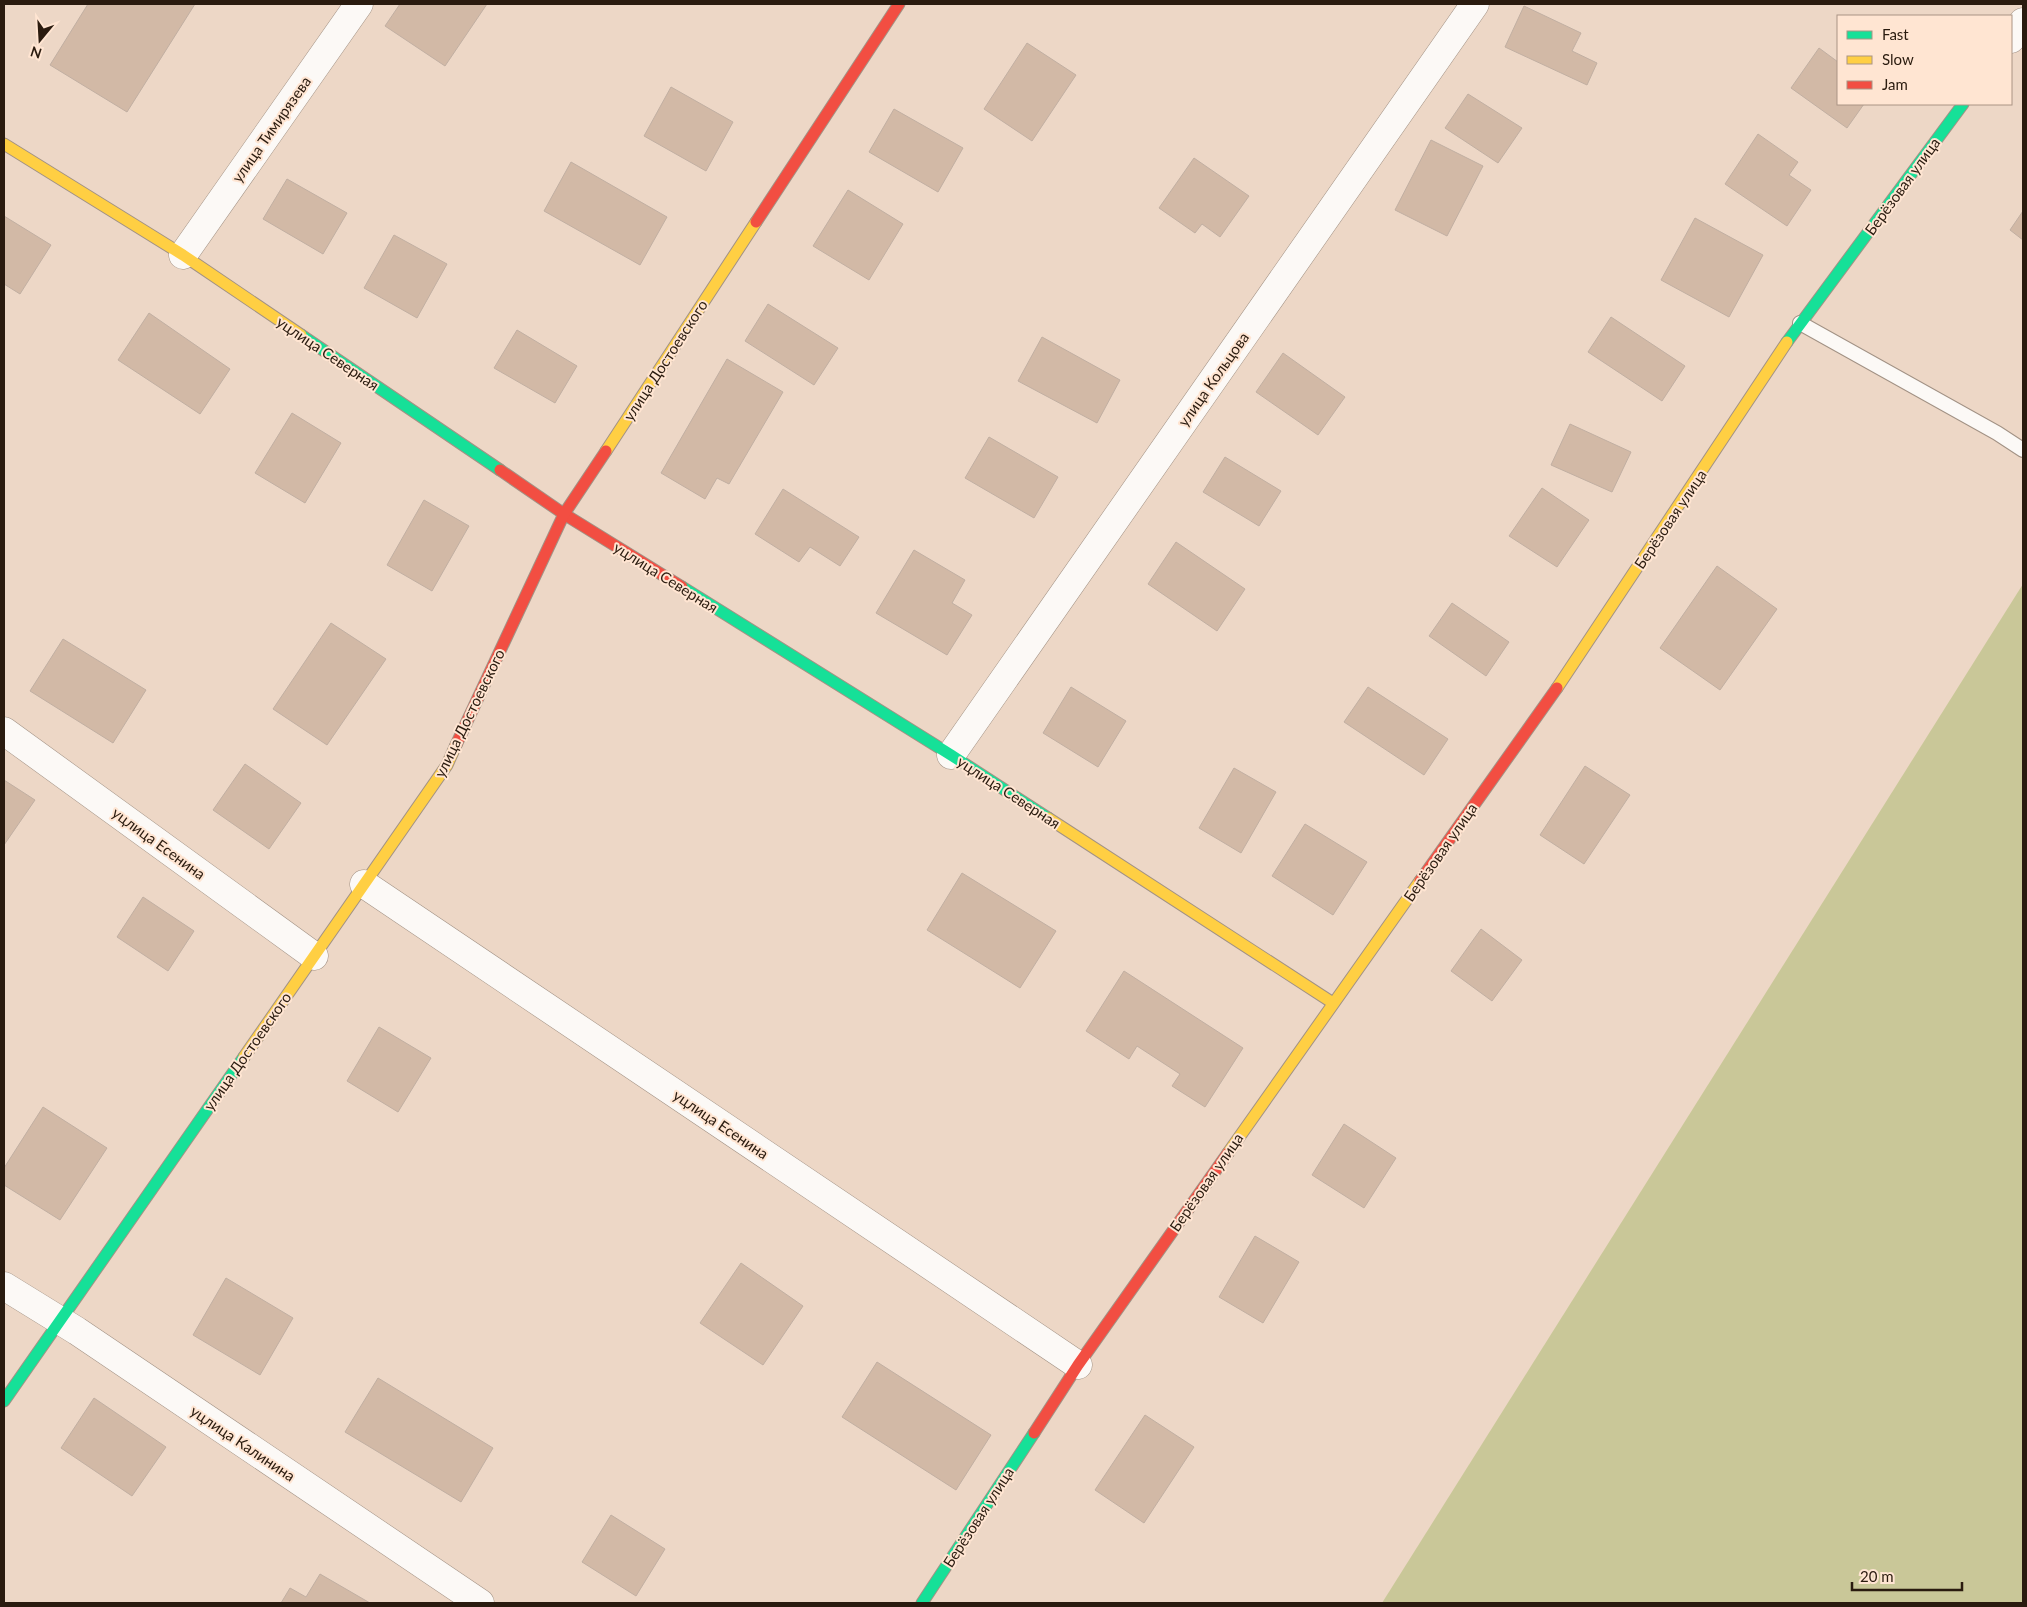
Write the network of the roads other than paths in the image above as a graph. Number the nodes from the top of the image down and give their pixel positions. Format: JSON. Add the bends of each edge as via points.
{"nodes":[{"id":1,"x":359,"y":4,"type":"edge"},
{"id":2,"x":899,"y":4,"type":"edge"},
{"id":3,"x":1475,"y":4,"type":"edge"},
{"id":4,"x":2023,"y":22,"type":"edge"},
{"id":5,"x":2012,"y":38,"type":"edge"},
{"id":6,"x":1962,"y":105,"type":"edge"},
{"id":7,"x":4,"y":144,"type":"edge"},
{"id":8,"x":183,"y":255,"type":"junction"},
{"id":9,"x":1800,"y":323,"type":"junction"},
{"id":10,"x":2023,"y":450,"type":"edge"},
{"id":11,"x":564,"y":514,"type":"junction"},
{"id":12,"x":4,"y":731,"type":"edge"},
{"id":13,"x":951,"y":755,"type":"junction"},
{"id":14,"x":364,"y":884,"type":"junction"},
{"id":15,"x":314,"y":956,"type":"junction"},
{"id":16,"x":1333,"y":1002,"type":"junction"},
{"id":17,"x":4,"y":1286,"type":"edge"},
{"id":18,"x":60,"y":1320,"type":"junction"},
{"id":19,"x":1078,"y":1365,"type":"junction"},
{"id":20,"x":4,"y":1401,"type":"edge"},
{"id":21,"x":480,"y":1603,"type":"edge"},
{"id":22,"x":922,"y":1603,"type":"edge"}],
"edges":[{"from":1,"to":8,"type":"street","name":"улица Тимирязева"},
{"from":2,"to":11,"type":"street","name":"улица Достоевского"},
{"from":3,"to":13,"type":"street","name":"улица Кольцова"},
{"from":4,"to":5,"type":"street"},
{"from":6,"to":9,"type":"street","name":"Берёзовая улица"},
{"from":7,"to":8,"type":"street","name":"уцлица Северная"},
{"from":8,"to":11,"type":"street","name":"уцлица Северная"},
{"from":9,"to":10,"type":"lane"},
{"from":9,"to":16,"type":"street","name":"Берёзовая улица","via":[[1562,681]]},
{"from":11,"to":13,"type":"street","name":"уцлица Северная"},
{"from":11,"to":14,"type":"street","name":"улица Достоевского","via":[[447,765]]},
{"from":12,"to":15,"type":"street","name":"уцлица Есенина"},
{"from":13,"to":16,"type":"street","name":"уцлица Северная"},
{"from":14,"to":15,"type":"street","name":"улица Достоевского"},
{"from":14,"to":19,"type":"street","name":"уцлица Есенина"},
{"from":15,"to":18,"type":"street","name":"улица Достоевского"},
{"from":16,"to":19,"type":"street","name":"Берёзовая улица"},
{"from":17,"to":18,"type":"street","name":"уцлица Калинина"},
{"from":18,"to":20,"type":"street","name":"улица Достоевского"},
{"from":18,"to":21,"type":"street","name":"уцлица Калинина"},
{"from":19,"to":22,"type":"street","name":"Берёзовая улица"}]}
